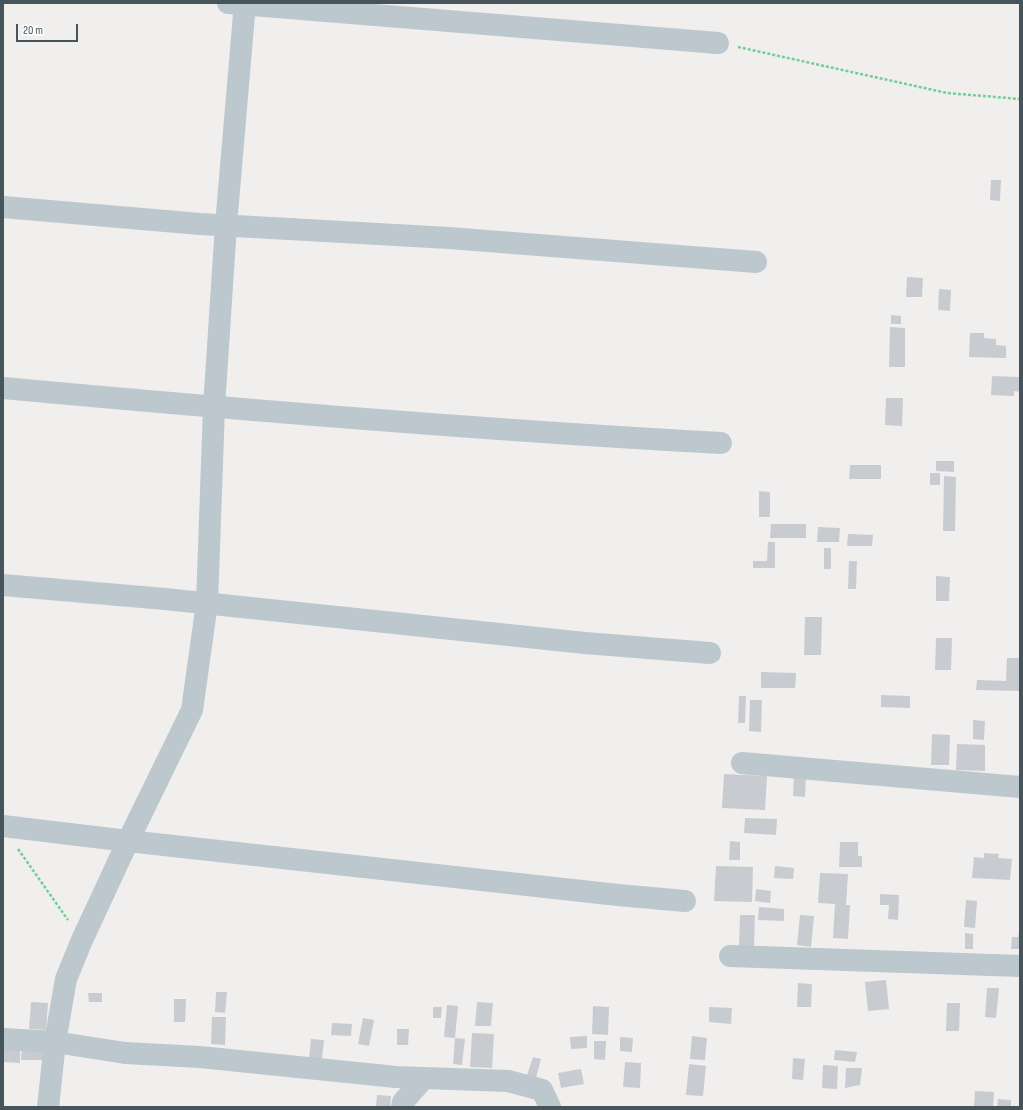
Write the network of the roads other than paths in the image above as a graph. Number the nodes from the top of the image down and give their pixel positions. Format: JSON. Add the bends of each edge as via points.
{"nodes":[{"id":1,"x":240,"y":4,"type":"edge"},
{"id":2,"x":718,"y":43,"type":"road end"},
{"id":3,"x":3,"y":207,"type":"edge"},
{"id":4,"x":226,"y":225,"type":"junction"},
{"id":5,"x":756,"y":262,"type":"dead end"},
{"id":6,"x":3,"y":388,"type":"edge"},
{"id":7,"x":214,"y":407,"type":"junction"},
{"id":8,"x":720,"y":443,"type":"dead end"},
{"id":9,"x":3,"y":585,"type":"edge"},
{"id":10,"x":207,"y":603,"type":"junction"},
{"id":11,"x":710,"y":653,"type":"dead end"},
{"id":12,"x":742,"y":763,"type":"dead end"},
{"id":13,"x":1020,"y":787,"type":"edge"},
{"id":14,"x":3,"y":826,"type":"edge"},
{"id":15,"x":128,"y":841,"type":"junction"},
{"id":16,"x":685,"y":901,"type":"dead end"},
{"id":17,"x":730,"y":956,"type":"dead end"},
{"id":18,"x":1020,"y":966,"type":"edge"},
{"id":19,"x":3,"y":1039,"type":"edge"},
{"id":20,"x":55,"y":1042,"type":"junction"},
{"id":21,"x":424,"y":1078,"type":"junction"},
{"id":22,"x":48,"y":1107,"type":"edge"},
{"id":23,"x":402,"y":1107,"type":"edge"},
{"id":24,"x":550,"y":1107,"type":"edge"}],
"edges":[{"from":1,"to":2,"type":"street"},
{"from":1,"to":4,"type":"street"},
{"from":3,"to":4,"type":"street"},
{"from":4,"to":5,"type":"street","via":[[449,238]]},
{"from":4,"to":7,"type":"street"},
{"from":6,"to":7,"type":"street"},
{"from":7,"to":8,"type":"street","via":[[593,436]]},
{"from":7,"to":10,"type":"street"},
{"from":9,"to":10,"type":"street"},
{"from":10,"to":11,"type":"street"},
{"from":10,"to":15,"type":"street","via":[[192,710]]},
{"from":12,"to":13,"type":"street"},
{"from":14,"to":15,"type":"street"},
{"from":15,"to":16,"type":"street"},
{"from":15,"to":20,"type":"street","via":[[66,979]]},
{"from":17,"to":18,"type":"street"},
{"from":19,"to":20,"type":"street"},
{"from":20,"to":21,"type":"street","via":[[125,1053],[200,1057]]},
{"from":20,"to":22,"type":"street"},
{"from":21,"to":23,"type":"street","via":[[403,1102]]},
{"from":21,"to":24,"type":"street","via":[[508,1081],[542,1090]]}]}
